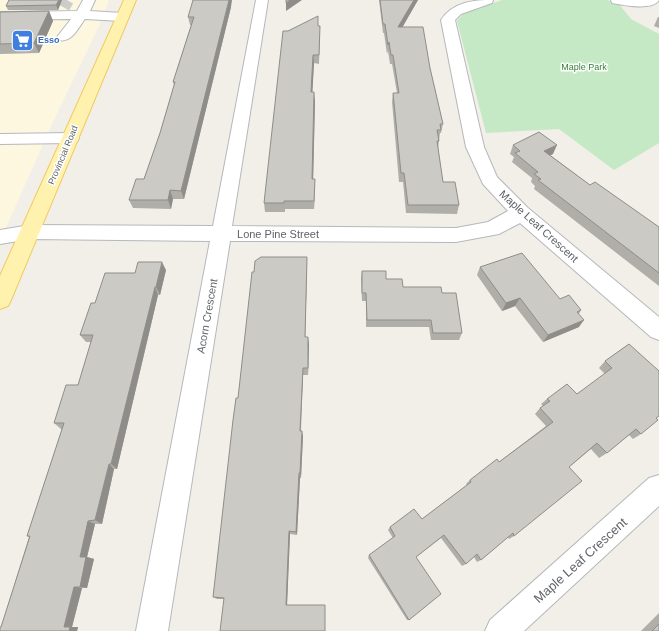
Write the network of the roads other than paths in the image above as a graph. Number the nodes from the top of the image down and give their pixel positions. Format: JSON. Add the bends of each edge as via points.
{"nodes":[{"id":1,"x":8,"y":0,"type":"edge"},
{"id":2,"x":89,"y":0,"type":"edge"},
{"id":3,"x":262,"y":0,"type":"edge"},
{"id":4,"x":487,"y":0,"type":"edge"},
{"id":5,"x":617,"y":0,"type":"edge"},
{"id":6,"x":653,"y":0,"type":"edge"},
{"id":7,"x":125,"y":7,"type":"edge"},
{"id":8,"x":0,"y":13,"type":"edge"},
{"id":9,"x":81,"y":15,"type":"junction"},
{"id":10,"x":0,"y":16,"type":"edge"},
{"id":11,"x":64,"y":37,"type":"dead end"},
{"id":12,"x":70,"y":138,"type":"junction"},
{"id":13,"x":0,"y":139,"type":"edge"},
{"id":14,"x":521,"y":213,"type":"junction"},
{"id":15,"x":30,"y":232,"type":"junction"},
{"id":16,"x":222,"y":234,"type":"junction"},
{"id":17,"x":0,"y":237,"type":"edge"},
{"id":18,"x":0,"y":300,"type":"edge"},
{"id":19,"x":659,"y":330,"type":"edge"},
{"id":20,"x":659,"y":488,"type":"edge"},
{"id":21,"x":152,"y":631,"type":"edge"},
{"id":22,"x":501,"y":631,"type":"edge"}],
"edges":[{"from":1,"to":8,"type":"street"},
{"from":2,"to":9,"type":"street"},
{"from":3,"to":16,"type":"street","name":"Acorn Crescent"},
{"from":4,"to":14,"type":"street","name":"Maple Leaf Crescent","via":[[456,11],[448,20],[475,147],[489,180]]},
{"from":5,"to":6,"type":"street","via":[[645,3]]},
{"from":7,"to":9,"type":"street"},
{"from":7,"to":12,"type":"main road","name":"Provincial Road"},
{"from":9,"to":10,"type":"street","via":[[61,10]]},
{"from":9,"to":11,"type":"street"},
{"from":12,"to":13,"type":"street"},
{"from":12,"to":15,"type":"main road","name":"Provincial Road"},
{"from":14,"to":16,"type":"street","name":"Lone Pine Street","via":[[492,229],[456,235]]},
{"from":14,"to":19,"type":"street","name":"Maple Leaf Crescent"},
{"from":15,"to":16,"type":"street","name":"Lone Pine Street"},
{"from":15,"to":17,"type":"street","name":"Lone Pine Street"},
{"from":15,"to":18,"type":"main road","name":"Provincial Road"},
{"from":16,"to":21,"type":"street","name":"Acorn Crescent"},
{"from":20,"to":22,"type":"street","name":"Maple Leaf Crescent"}]}
